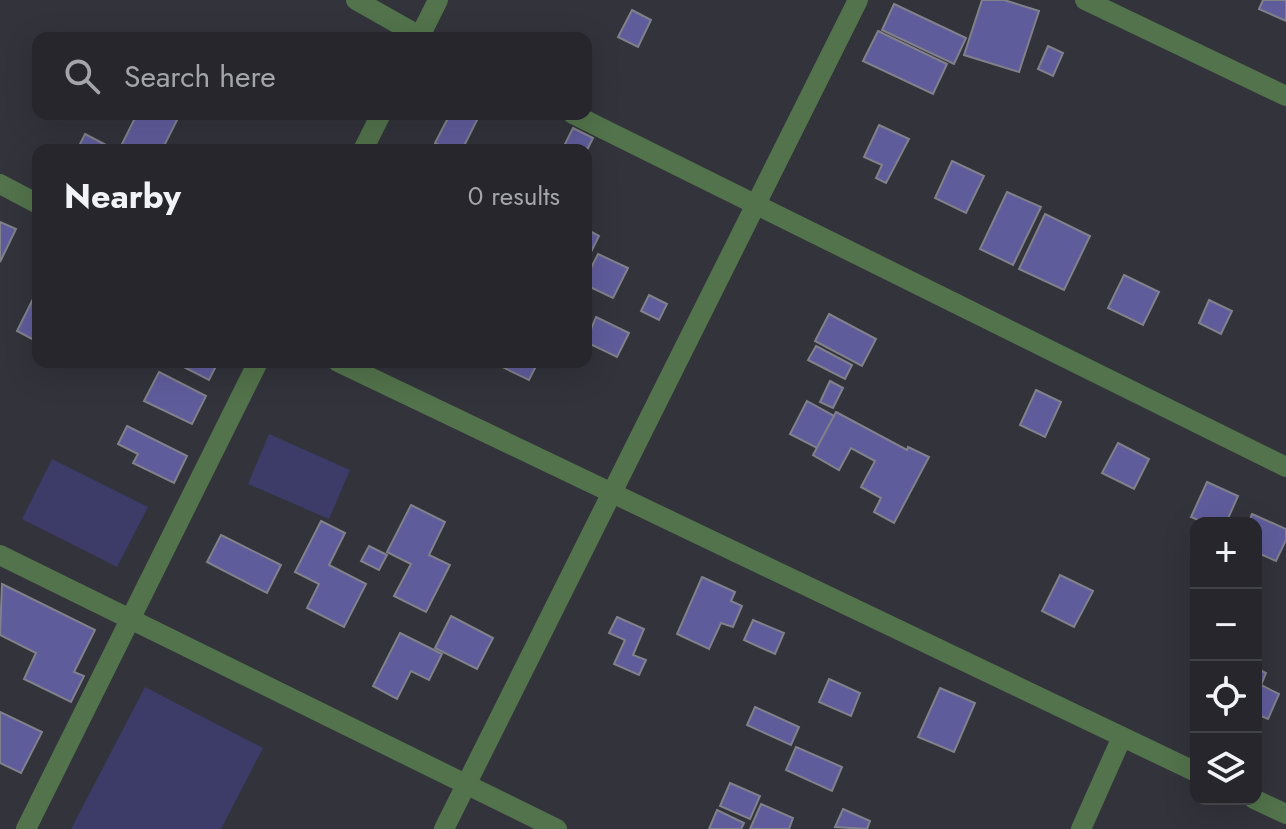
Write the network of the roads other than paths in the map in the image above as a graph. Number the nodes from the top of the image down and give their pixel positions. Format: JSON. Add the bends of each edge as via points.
{"nodes":[{"id":1,"x":356,"y":0,"type":"edge"},
{"id":2,"x":438,"y":0,"type":"edge"},
{"id":3,"x":858,"y":0,"type":"edge"},
{"id":4,"x":1085,"y":0,"type":"edge"},
{"id":5,"x":411,"y":32,"type":"edge"},
{"id":6,"x":422,"y":32,"type":"edge"},
{"id":7,"x":1286,"y":96,"type":"edge"},
{"id":8,"x":378,"y":120,"type":"edge"},
{"id":9,"x":585,"y":120,"type":"edge"},
{"id":10,"x":366,"y":144,"type":"edge"},
{"id":11,"x":0,"y":184,"type":"edge"},
{"id":12,"x":32,"y":201,"type":"edge"},
{"id":13,"x":757,"y":207,"type":"junction"},
{"id":14,"x":255,"y":368,"type":"edge"},
{"id":15,"x":350,"y":368,"type":"edge"},
{"id":16,"x":1286,"y":467,"type":"edge"},
{"id":17,"x":612,"y":494,"type":"junction"},
{"id":18,"x":0,"y":555,"type":"edge"},
{"id":19,"x":130,"y":619,"type":"junction"},
{"id":20,"x":1122,"y":737,"type":"junction"},
{"id":21,"x":1190,"y":769,"type":"edge"},
{"id":22,"x":466,"y":786,"type":"junction"},
{"id":23,"x":1262,"y":803,"type":"edge"},
{"id":24,"x":1286,"y":814,"type":"edge"},
{"id":25,"x":26,"y":829,"type":"edge"},
{"id":26,"x":444,"y":829,"type":"edge"},
{"id":27,"x":557,"y":829,"type":"edge"},
{"id":28,"x":1081,"y":829,"type":"edge"}],
"edges":[{"from":1,"to":5,"type":"street"},
{"from":2,"to":6,"type":"street"},
{"from":3,"to":13,"type":"street"},
{"from":4,"to":7,"type":"street"},
{"from":8,"to":10,"type":"street"},
{"from":9,"to":13,"type":"street"},
{"from":11,"to":12,"type":"street"},
{"from":13,"to":16,"type":"street"},
{"from":13,"to":17,"type":"street"},
{"from":14,"to":19,"type":"street"},
{"from":15,"to":17,"type":"street"},
{"from":17,"to":20,"type":"street"},
{"from":17,"to":22,"type":"street"},
{"from":18,"to":19,"type":"street"},
{"from":19,"to":22,"type":"street"},
{"from":19,"to":25,"type":"street"},
{"from":20,"to":21,"type":"street"},
{"from":20,"to":28,"type":"street"},
{"from":22,"to":26,"type":"street"},
{"from":22,"to":27,"type":"street"},
{"from":23,"to":24,"type":"street"}]}
